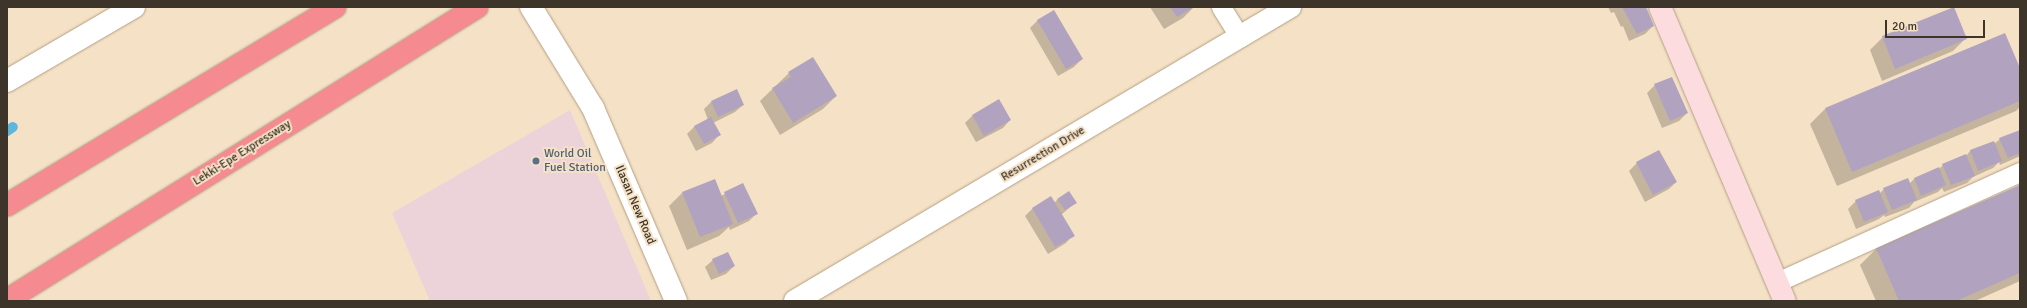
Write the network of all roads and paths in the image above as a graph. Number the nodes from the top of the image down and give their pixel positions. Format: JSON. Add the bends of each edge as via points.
{"nodes":[{"id":1,"x":134,"y":7,"type":"edge"},
{"id":2,"x":335,"y":7,"type":"edge"},
{"id":3,"x":477,"y":7,"type":"edge"},
{"id":4,"x":531,"y":7,"type":"edge"},
{"id":5,"x":1221,"y":7,"type":"edge"},
{"id":6,"x":1290,"y":7,"type":"edge"},
{"id":7,"x":1660,"y":7,"type":"edge"},
{"id":8,"x":1240,"y":37,"type":"junction"},
{"id":9,"x":7,"y":81,"type":"edge"},
{"id":10,"x":2020,"y":172,"type":"edge"},
{"id":11,"x":7,"y":205,"type":"edge"},
{"id":12,"x":1781,"y":291,"type":"edge"},
{"id":13,"x":7,"y":300,"type":"edge"},
{"id":14,"x":676,"y":301,"type":"edge"},
{"id":15,"x":795,"y":301,"type":"edge"}],
"edges":[{"from":1,"to":9,"type":"street"},
{"from":2,"to":11,"type":"highway"},
{"from":3,"to":13,"type":"highway","name":"Lekki-Epe Expressway"},
{"from":4,"to":14,"type":"street","name":"Ilasan New Road","via":[[594,108]]},
{"from":5,"to":8,"type":"lane"},
{"from":6,"to":8,"type":"street","name":"Resurrection Drive"},
{"from":7,"to":12,"type":"street"},
{"from":8,"to":15,"type":"street","name":"Resurrection Drive"},
{"from":10,"to":12,"type":"lane"}]}
